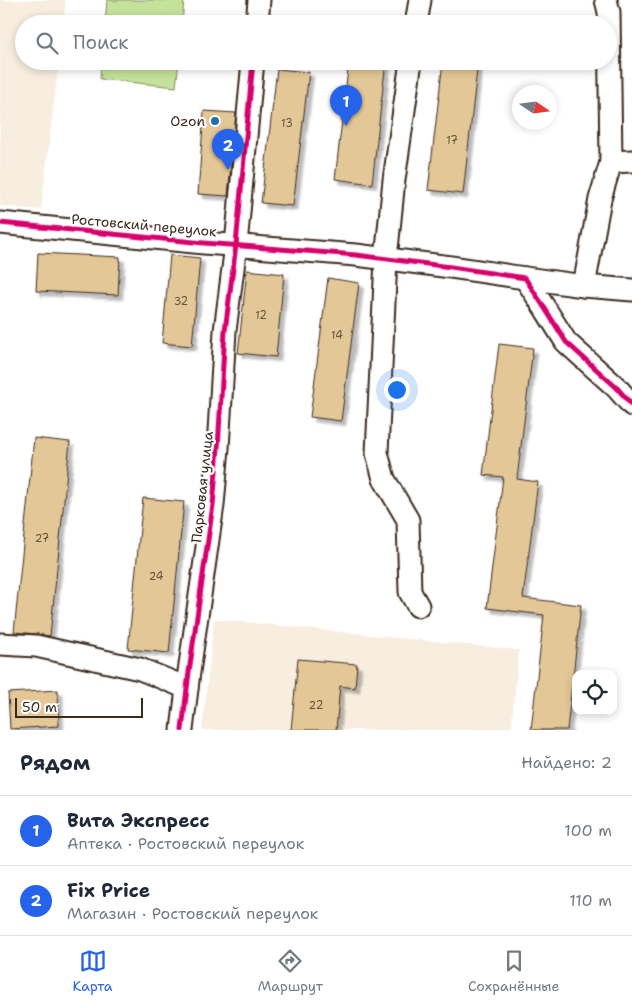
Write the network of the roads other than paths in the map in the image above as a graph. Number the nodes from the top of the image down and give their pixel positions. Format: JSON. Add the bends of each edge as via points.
{"nodes":[{"id":1,"x":259,"y":0,"type":"edge"},
{"id":2,"x":420,"y":0,"type":"edge"},
{"id":3,"x":606,"y":0,"type":"edge"},
{"id":4,"x":258,"y":15,"type":"edge"},
{"id":5,"x":418,"y":15,"type":"edge"},
{"id":6,"x":609,"y":15,"type":"edge"},
{"id":7,"x":252,"y":70,"type":"edge"},
{"id":8,"x":410,"y":70,"type":"edge"},
{"id":9,"x":614,"y":70,"type":"edge"},
{"id":10,"x":622,"y":161,"type":"edge"},
{"id":11,"x":0,"y":223,"type":"edge"},
{"id":12,"x":236,"y":245,"type":"junction"},
{"id":13,"x":386,"y":260,"type":"junction"},
{"id":14,"x":525,"y":278,"type":"junction"},
{"id":15,"x":584,"y":286,"type":"junction"},
{"id":16,"x":632,"y":290,"type":"edge"},
{"id":17,"x":632,"y":405,"type":"edge"},
{"id":18,"x":418,"y":606,"type":"dead end"},
{"id":19,"x":0,"y":644,"type":"edge"},
{"id":20,"x":187,"y":688,"type":"junction"},
{"id":21,"x":182,"y":730,"type":"edge"}],
"edges":[{"from":1,"to":4,"type":"street"},
{"from":2,"to":5,"type":"street"},
{"from":3,"to":6,"type":"street"},
{"from":7,"to":12,"type":"street","name":"Парковая улица"},
{"from":8,"to":13,"type":"street"},
{"from":9,"to":10,"type":"street"},
{"from":10,"to":15,"type":"street","via":[[600,199]]},
{"from":11,"to":12,"type":"street","name":"Ростовский переулок"},
{"from":12,"to":13,"type":"street","name":"Ростовский переулок"},
{"from":12,"to":20,"type":"street","name":"Парковая улица","via":[[225,332],[213,505]]},
{"from":13,"to":14,"type":"street","name":"Ростовский переулок"},
{"from":13,"to":18,"type":"street","via":[[377,453],[384,479],[408,520],[410,592]]},
{"from":14,"to":15,"type":"street","name":"Ростовский переулок"},
{"from":14,"to":17,"type":"street","via":[[566,342]]},
{"from":15,"to":16,"type":"street","name":"Ростовский переулок"},
{"from":19,"to":20,"type":"street","via":[[36,646],[140,669]]},
{"from":20,"to":21,"type":"street","name":"Парковая улица"}]}
